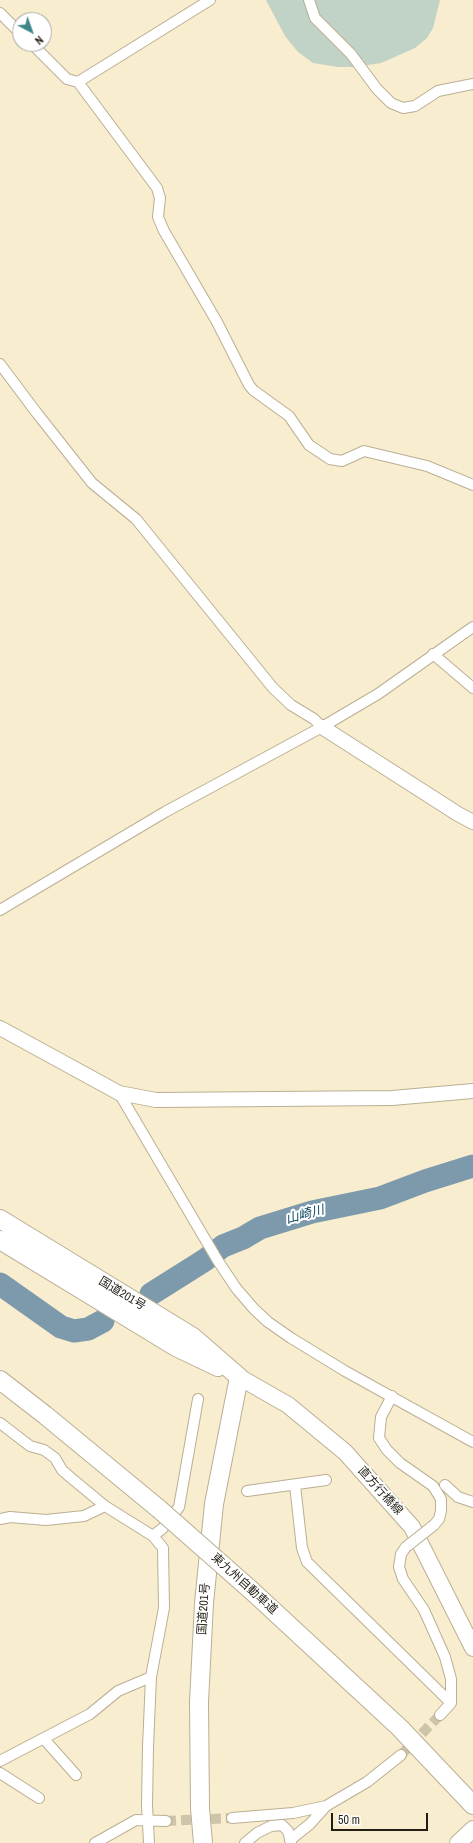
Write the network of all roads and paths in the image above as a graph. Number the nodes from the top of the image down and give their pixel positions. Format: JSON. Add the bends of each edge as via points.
{"nodes":[{"id":1,"x":210,"y":0,"type":"edge"},
{"id":2,"x":309,"y":0,"type":"edge"},
{"id":3,"x":0,"y":13,"type":"edge"},
{"id":4,"x":12,"y":25,"type":"edge"},
{"id":5,"x":40,"y":52,"type":"edge"},
{"id":6,"x":78,"y":82,"type":"junction"},
{"id":7,"x":473,"y":84,"type":"edge"},
{"id":8,"x":0,"y":364,"type":"edge"},
{"id":9,"x":473,"y":485,"type":"edge"},
{"id":10,"x":473,"y":627,"type":"edge"},
{"id":11,"x":434,"y":654,"type":"junction"},
{"id":12,"x":473,"y":688,"type":"edge"},
{"id":13,"x":322,"y":727,"type":"junction"},
{"id":14,"x":473,"y":822,"type":"edge"},
{"id":15,"x":0,"y":910,"type":"edge"},
{"id":16,"x":0,"y":1028,"type":"edge"},
{"id":17,"x":473,"y":1091,"type":"edge"},
{"id":18,"x":119,"y":1093,"type":"junction"},
{"id":19,"x":0,"y":1219,"type":"edge"},
{"id":20,"x":0,"y":1240,"type":"edge"},
{"id":21,"x":239,"y":1377,"type":"junction"},
{"id":22,"x":0,"y":1380,"type":"edge"},
{"id":23,"x":392,"y":1396,"type":"junction"},
{"id":24,"x":198,"y":1399,"type":"dead end"},
{"id":25,"x":0,"y":1423,"type":"edge"},
{"id":26,"x":473,"y":1442,"type":"edge"},
{"id":27,"x":326,"y":1480,"type":"dead end"},
{"id":28,"x":295,"y":1485,"type":"junction"},
{"id":29,"x":445,"y":1486,"type":"dead end"},
{"id":30,"x":247,"y":1491,"type":"dead end"},
{"id":31,"x":473,"y":1502,"type":"edge"},
{"id":32,"x":105,"y":1506,"type":"junction"},
{"id":33,"x":0,"y":1519,"type":"edge"},
{"id":34,"x":153,"y":1536,"type":"junction"},
{"id":35,"x":473,"y":1648,"type":"edge"},
{"id":36,"x":151,"y":1677,"type":"junction"},
{"id":37,"x":451,"y":1703,"type":"junction"},
{"id":38,"x":440,"y":1715,"type":"tunnel mouth"},
{"id":39,"x":44,"y":1739,"type":"junction"},
{"id":40,"x":401,"y":1755,"type":"tunnel mouth"},
{"id":41,"x":0,"y":1761,"type":"edge"},
{"id":42,"x":0,"y":1773,"type":"edge"},
{"id":43,"x":76,"y":1775,"type":"dead end"},
{"id":44,"x":39,"y":1798,"type":"dead end"},
{"id":45,"x":473,"y":1805,"type":"edge"},
{"id":46,"x":326,"y":1806,"type":"junction"},
{"id":47,"x":232,"y":1818,"type":"tunnel mouth"},
{"id":48,"x":148,"y":1820,"type":"junction"},
{"id":49,"x":166,"y":1821,"type":"tunnel mouth"},
{"id":50,"x":473,"y":1829,"type":"edge"},
{"id":51,"x":291,"y":1842,"type":"edge"},
{"id":52,"x":95,"y":1843,"type":"edge"},
{"id":53,"x":149,"y":1843,"type":"edge"},
{"id":54,"x":203,"y":1843,"type":"edge"},
{"id":55,"x":245,"y":1843,"type":"edge"},
{"id":56,"x":458,"y":1843,"type":"edge"}],
"edges":[{"from":1,"to":6,"type":"street"},
{"from":2,"to":7,"type":"street","via":[[315,18],[351,54],[391,103],[403,108],[416,106],[438,91]]},
{"from":3,"to":4,"type":"street"},
{"from":5,"to":6,"type":"street","via":[[67,79]]},
{"from":6,"to":9,"type":"street","via":[[157,188],[160,198],[158,217],[164,231],[217,322],[248,385],[289,416],[309,445],[330,459],[342,461],[364,451],[428,466]]},
{"from":8,"to":13,"type":"street","via":[[92,483],[136,519],[273,688],[291,705]]},
{"from":10,"to":11,"type":"street"},
{"from":11,"to":12,"type":"street"},
{"from":11,"to":13,"type":"street","via":[[378,694]]},
{"from":13,"to":14,"type":"street"},
{"from":13,"to":15,"type":"street","via":[[165,812]]},
{"from":16,"to":18,"type":"street"},
{"from":17,"to":18,"type":"street","via":[[392,1098],[188,1100],[156,1100]]},
{"from":18,"to":23,"type":"street","via":[[218,1261],[254,1309],[292,1338]]},
{"from":19,"to":21,"type":"highway","name":"国道201号","via":[[193,1337]]},
{"from":20,"to":21,"type":"highway","name":"国道201号","via":[[176,1347]]},
{"from":21,"to":35,"type":"main road","name":"直方行橋線","via":[[288,1405],[345,1452],[412,1527]]},
{"from":21,"to":54,"type":"highway","name":"国道201号","via":[[214,1504],[204,1603],[199,1702],[200,1808]]},
{"from":22,"to":45,"type":"highway","name":"東九州自動車道","bridge":true,"via":[[159,1509],[252,1591],[400,1728]]},
{"from":23,"to":26,"type":"street"},
{"from":23,"to":37,"type":"street","bridge":true,"via":[[381,1417],[379,1438],[400,1462],[433,1486],[441,1499],[439,1519],[406,1547],[401,1554],[399,1567],[403,1579],[424,1610],[445,1657],[451,1679]]},
{"from":24,"to":34,"type":"street","via":[[179,1507],[163,1528]]},
{"from":25,"to":32,"type":"street","via":[[30,1446],[44,1450],[55,1458],[62,1470]]},
{"from":27,"to":28,"type":"street"},
{"from":28,"to":30,"type":"street"},
{"from":28,"to":37,"type":"street","via":[[302,1548],[307,1562]]},
{"from":29,"to":31,"type":"street","via":[[458,1497]]},
{"from":32,"to":33,"type":"street","via":[[84,1516],[46,1520],[10,1517]]},
{"from":32,"to":34,"type":"street"},
{"from":34,"to":36,"type":"street","via":[[163,1548],[164,1608]]},
{"from":36,"to":39,"type":"street","via":[[118,1691],[90,1714]]},
{"from":36,"to":48,"type":"street"},
{"from":37,"to":38,"type":"street"},
{"from":39,"to":41,"type":"street"},
{"from":39,"to":43,"type":"street"},
{"from":40,"to":46,"type":"street","via":[[367,1782]]},
{"from":42,"to":44,"type":"street"},
{"from":46,"to":47,"type":"street","via":[[293,1813]]},
{"from":46,"to":51,"type":"street"},
{"from":48,"to":49,"type":"street"},
{"from":48,"to":52,"type":"street","via":[[136,1820]]},
{"from":48,"to":53,"type":"street"},
{"from":50,"to":56,"type":"main road"},
{"from":51,"to":55,"type":"street","via":[[288,1831],[282,1825],[271,1826]]}]}
